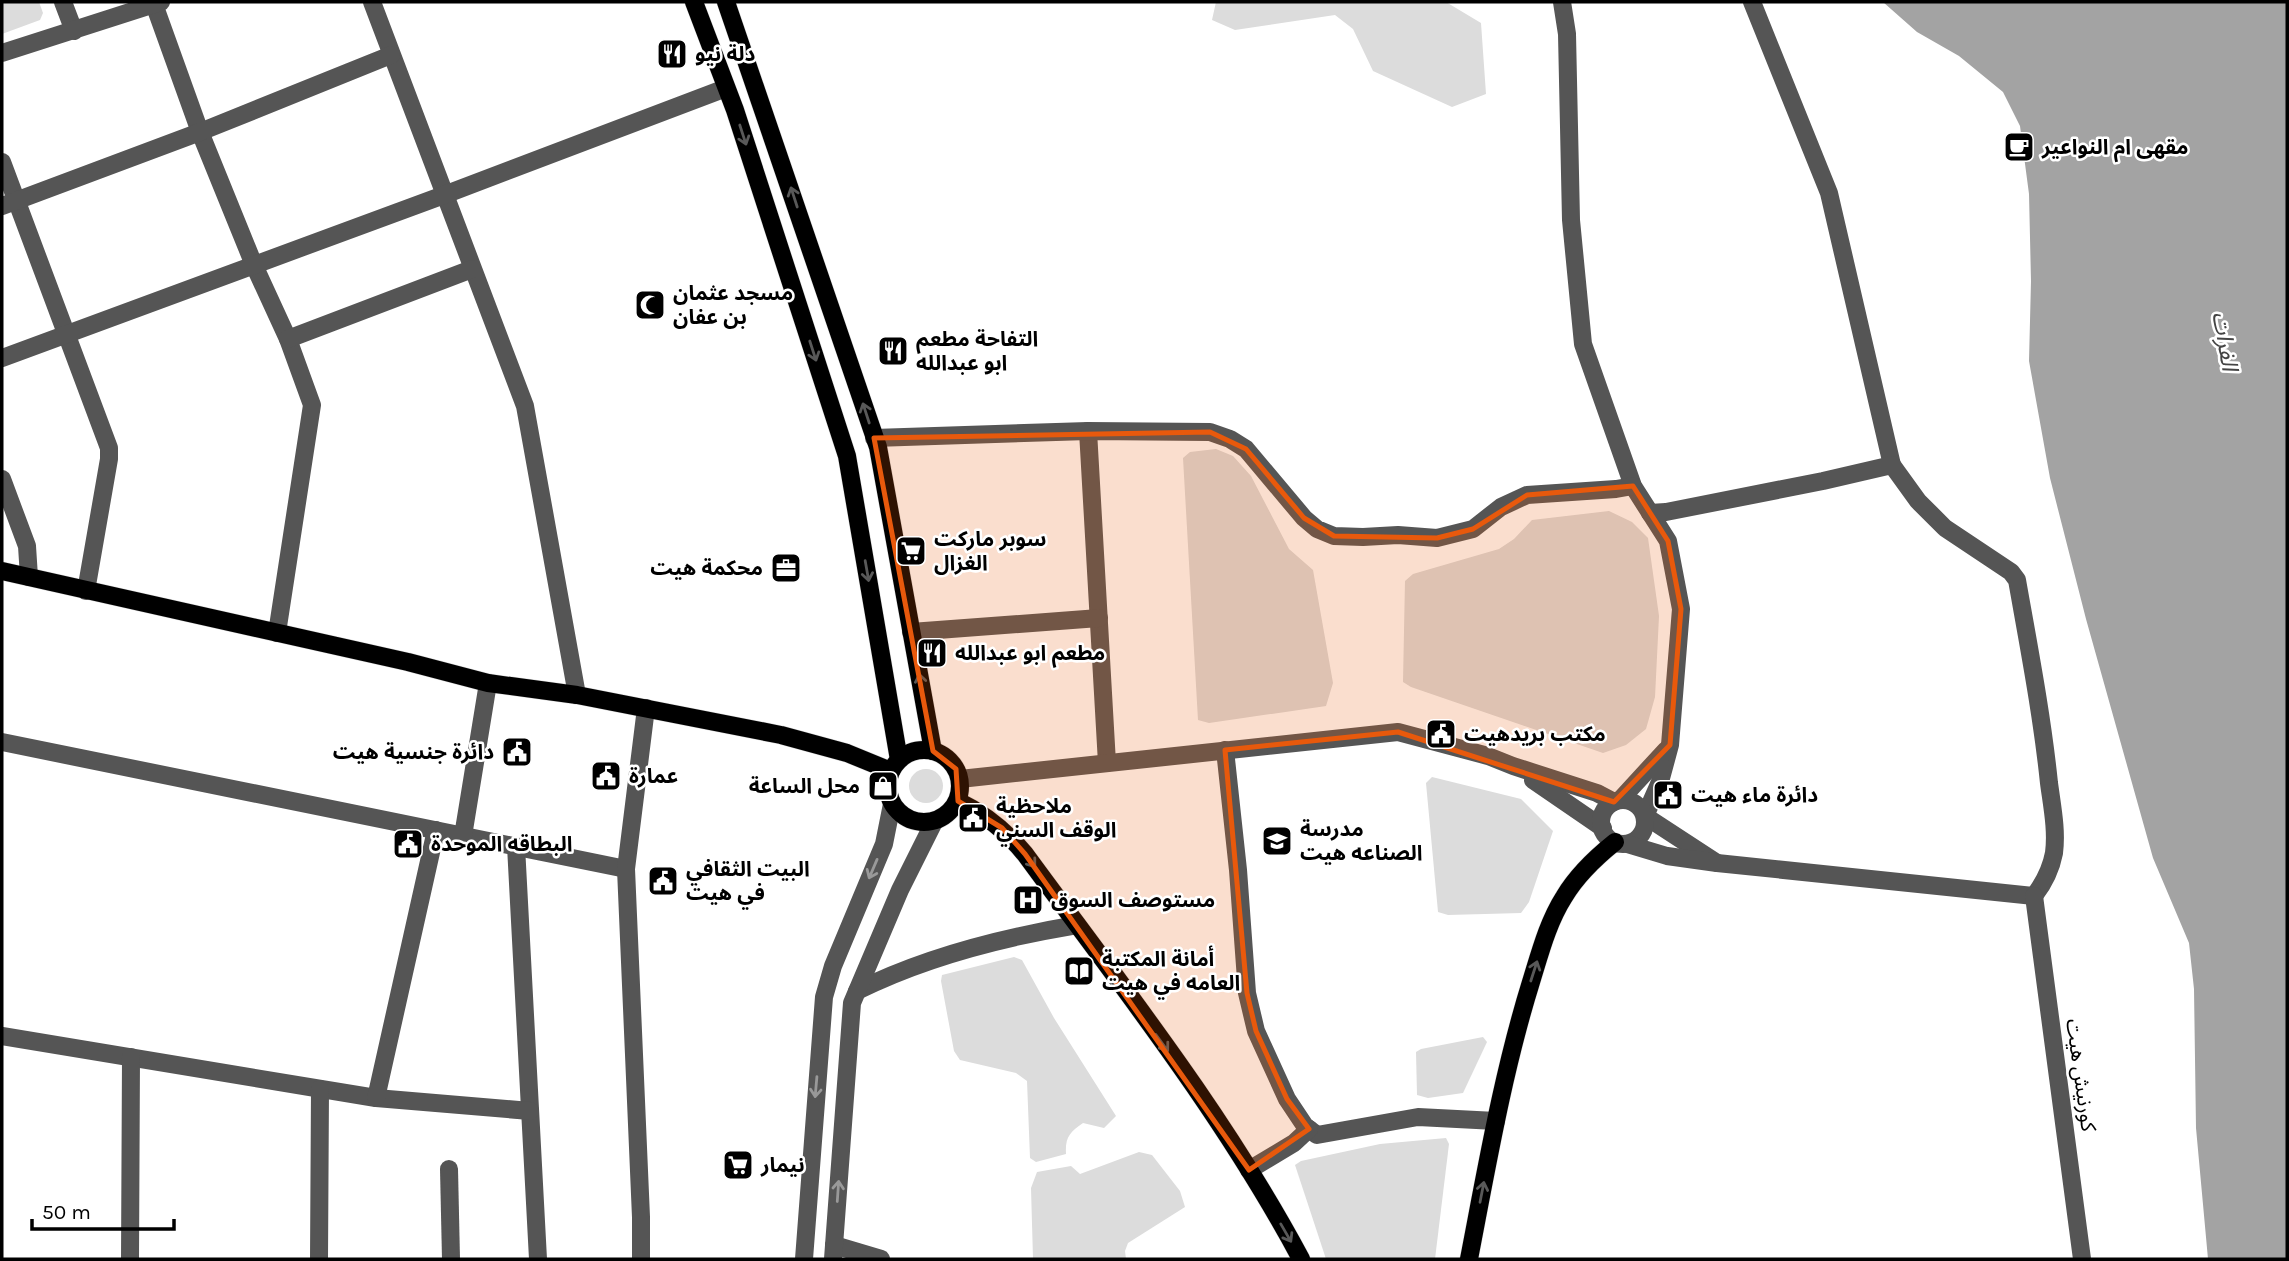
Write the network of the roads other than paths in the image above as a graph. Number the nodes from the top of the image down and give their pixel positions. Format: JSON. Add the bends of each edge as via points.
{"nodes":[{"id":1,"x":63,"y":2,"type":"edge"},
{"id":2,"x":372,"y":2,"type":"edge"},
{"id":3,"x":694,"y":2,"type":"edge"},
{"id":4,"x":726,"y":2,"type":"edge"},
{"id":5,"x":1562,"y":2,"type":"edge"},
{"id":6,"x":1752,"y":2,"type":"edge"},
{"id":7,"x":158,"y":3,"type":"edge"},
{"id":8,"x":74,"y":31,"type":"junction"},
{"id":9,"x":2,"y":53,"type":"edge"},
{"id":10,"x":391,"y":55,"type":"junction"},
{"id":11,"x":726,"y":88,"type":"junction"},
{"id":12,"x":200,"y":132,"type":"junction"},
{"id":13,"x":2,"y":162,"type":"edge"},
{"id":14,"x":444,"y":195,"type":"junction"},
{"id":15,"x":9,"y":203,"type":"edge"},
{"id":16,"x":254,"y":265,"type":"junction"},
{"id":17,"x":472,"y":269,"type":"junction"},
{"id":18,"x":66,"y":334,"type":"junction"},
{"id":19,"x":288,"y":339,"type":"junction"},
{"id":20,"x":2,"y":358,"type":"edge"},
{"id":21,"x":1088,"y":431,"type":"junction"},
{"id":22,"x":874,"y":438,"type":"junction"},
{"id":23,"x":1892,"y":465,"type":"junction"},
{"id":24,"x":2,"y":479,"type":"edge"},
{"id":25,"x":1633,"y":486,"type":"junction"},
{"id":26,"x":1650,"y":513,"type":"junction"},
{"id":27,"x":2,"y":571,"type":"edge"},
{"id":28,"x":29,"y":577,"type":"junction"},
{"id":29,"x":86,"y":591,"type":"junction"},
{"id":30,"x":1099,"y":618,"type":"junction"},
{"id":31,"x":911,"y":632,"type":"junction"},
{"id":32,"x":277,"y":633,"type":"junction"},
{"id":33,"x":488,"y":683,"type":"junction"},
{"id":34,"x":577,"y":695,"type":"junction"},
{"id":35,"x":646,"y":708,"type":"junction"},
{"id":36,"x":2,"y":742,"type":"edge"},
{"id":37,"x":1670,"y":745,"type":"junction"},
{"id":38,"x":1225,"y":750,"type":"junction"},
{"id":39,"x":933,"y":751,"type":"junction"},
{"id":40,"x":1107,"y":763,"type":"junction"},
{"id":41,"x":895,"y":765,"type":"junction"},
{"id":42,"x":1513,"y":766,"type":"junction"},
{"id":43,"x":960,"y":779,"type":"junction"},
{"id":44,"x":958,"y":800,"type":"junction"},
{"id":45,"x":1617,"y":801,"type":"junction"},
{"id":46,"x":892,"y":804,"type":"junction"},
{"id":47,"x":1645,"y":816,"type":"junction"},
{"id":48,"x":934,"y":822,"type":"junction"},
{"id":49,"x":436,"y":830,"type":"junction"},
{"id":50,"x":463,"y":836,"type":"junction"},
{"id":51,"x":1615,"y":838,"type":"junction"},
{"id":52,"x":516,"y":846,"type":"junction"},
{"id":53,"x":1717,"y":863,"type":"junction"},
{"id":54,"x":626,"y":869,"type":"junction"},
{"id":55,"x":2034,"y":896,"type":"junction"},
{"id":56,"x":1077,"y":925,"type":"junction"},
{"id":57,"x":857,"y":991,"type":"junction"},
{"id":58,"x":2,"y":1036,"type":"edge"},
{"id":59,"x":131,"y":1057,"type":"junction"},
{"id":60,"x":320,"y":1089,"type":"junction"},
{"id":61,"x":376,"y":1098,"type":"junction"},
{"id":62,"x":530,"y":1111,"type":"junction"},
{"id":63,"x":1496,"y":1121,"type":"junction"},
{"id":64,"x":1309,"y":1129,"type":"junction"},
{"id":65,"x":449,"y":1169,"type":"dead end"},
{"id":66,"x":1250,"y":1170,"type":"junction"},
{"id":67,"x":834,"y":1252,"type":"edge"},
{"id":68,"x":130,"y":1259,"type":"edge"},
{"id":69,"x":319,"y":1259,"type":"edge"},
{"id":70,"x":451,"y":1259,"type":"edge"},
{"id":71,"x":538,"y":1259,"type":"edge"},
{"id":72,"x":641,"y":1259,"type":"edge"},
{"id":73,"x":804,"y":1259,"type":"edge"},
{"id":74,"x":881,"y":1259,"type":"edge"},
{"id":75,"x":1301,"y":1259,"type":"edge"},
{"id":76,"x":1469,"y":1259,"type":"edge"},
{"id":77,"x":2082,"y":1259,"type":"edge"}],
"edges":[{"from":1,"to":8,"type":"street"},
{"from":2,"to":10,"type":"street"},
{"from":3,"to":11,"type":"main road"},
{"from":22,"to":4,"type":"main road","one_way":true},
{"from":5,"to":25,"type":"street","via":[[1567,34],[1571,220],[1583,344]]},
{"from":6,"to":23,"type":"street","via":[[1829,193]]},
{"from":7,"to":8,"type":"street"},
{"from":7,"to":12,"type":"street"},
{"from":8,"to":9,"type":"street"},
{"from":10,"to":12,"type":"street"},
{"from":10,"to":14,"type":"street"},
{"from":11,"to":14,"type":"street"},
{"from":11,"to":41,"type":"main road","one_way":true,"via":[[847,456]]},
{"from":12,"to":15,"type":"street"},
{"from":12,"to":16,"type":"street"},
{"from":13,"to":15,"type":"street"},
{"from":14,"to":16,"type":"street"},
{"from":14,"to":17,"type":"street"},
{"from":15,"to":18,"type":"street"},
{"from":16,"to":18,"type":"street"},
{"from":16,"to":19,"type":"street"},
{"from":17,"to":19,"type":"street"},
{"from":17,"to":34,"type":"street","via":[[525,406]]},
{"from":18,"to":20,"type":"street"},
{"from":18,"to":29,"type":"street","via":[[109,447]]},
{"from":19,"to":32,"type":"street","via":[[312,405]]},
{"from":21,"to":22,"type":"street"},
{"from":21,"to":25,"type":"street","via":[[1210,432],[1230,439],[1246,449],[1304,518],[1334,536],[1437,538],[1473,529],[1501,507],[1527,495]]},
{"from":21,"to":30,"type":"street"},
{"from":22,"to":31,"type":"main road"},
{"from":23,"to":26,"type":"street"},
{"from":23,"to":55,"type":"street","via":[[1917,501],[1945,528],[2017,580],[2045,742],[2055,835],[2049,872]]},
{"from":24,"to":28,"type":"street","via":[[27,546]]},
{"from":25,"to":26,"type":"street"},
{"from":26,"to":37,"type":"street","via":[[1668,541],[1681,609]]},
{"from":27,"to":28,"type":"main road"},
{"from":28,"to":29,"type":"main road"},
{"from":29,"to":32,"type":"main road"},
{"from":30,"to":31,"type":"street"},
{"from":30,"to":40,"type":"street"},
{"from":39,"to":31,"type":"main road","one_way":true},
{"from":32,"to":33,"type":"main road"},
{"from":33,"to":34,"type":"main road"},
{"from":33,"to":50,"type":"street"},
{"from":34,"to":35,"type":"main road"},
{"from":35,"to":41,"type":"main road","via":[[781,735]]},
{"from":35,"to":54,"type":"street"},
{"from":36,"to":49,"type":"street"},
{"from":37,"to":45,"type":"street"},
{"from":37,"to":47,"type":"street"},
{"from":38,"to":40,"type":"street"},
{"from":38,"to":42,"type":"street","via":[[1398,732]]},
{"from":38,"to":64,"type":"street","via":[[1247,993],[1256,1031],[1287,1099]]},
{"from":39,"to":41,"type":"main road","via":[[915,751]]},
{"from":39,"to":43,"type":"main road","via":[[950,761]]},
{"from":40,"to":43,"type":"street"},
{"from":41,"to":46,"type":"main road","via":[[888,782]]},
{"from":42,"to":45,"type":"street"},
{"from":42,"to":51,"type":"street"},
{"from":43,"to":44,"type":"main road"},
{"from":44,"to":48,"type":"main road","via":[[944,818]]},
{"from":44,"to":56,"type":"main road","one_way":true,"via":[[988,817],[1014,840]]},
{"from":45,"to":47,"type":"street","via":[[1638,805]]},
{"from":45,"to":51,"type":"street","via":[[1604,810],[1601,822]]},
{"from":46,"to":48,"type":"main road","via":[[910,820]]},
{"from":46,"to":73,"type":"street","one_way":true,"via":[[884,844],[832,966],[824,998]]},
{"from":47,"to":51,"type":"street","via":[[1642,834],[1635,840]]},
{"from":47,"to":53,"type":"street"},
{"from":48,"to":57,"type":"street"},
{"from":49,"to":50,"type":"street"},
{"from":49,"to":61,"type":"street"},
{"from":50,"to":52,"type":"street"},
{"from":51,"to":53,"type":"street","via":[[1667,856]]},
{"from":63,"to":51,"type":"main road","one_way":true,"via":[[1520,1016],[1554,915],[1586,867]]},
{"from":52,"to":54,"type":"street"},
{"from":52,"to":62,"type":"street"},
{"from":53,"to":55,"type":"street"},
{"from":54,"to":72,"type":"street"},
{"from":55,"to":77,"type":"street","name":"كورنيش هيت"},
{"from":56,"to":57,"type":"street","via":[[1028,933],[894,972]]},
{"from":56,"to":66,"type":"main road","one_way":true},
{"from":67,"to":57,"type":"street","one_way":true,"via":[[852,1003]]},
{"from":58,"to":59,"type":"street"},
{"from":59,"to":60,"type":"street"},
{"from":59,"to":68,"type":"street"},
{"from":60,"to":61,"type":"street"},
{"from":60,"to":69,"type":"street"},
{"from":61,"to":62,"type":"street"},
{"from":62,"to":71,"type":"street"},
{"from":63,"to":64,"type":"street","via":[[1418,1117],[1317,1135]]},
{"from":76,"to":63,"type":"main road","one_way":true},
{"from":64,"to":66,"type":"street"},
{"from":65,"to":70,"type":"street"},
{"from":66,"to":75,"type":"main road","one_way":true},
{"from":67,"to":74,"type":"street"}]}
